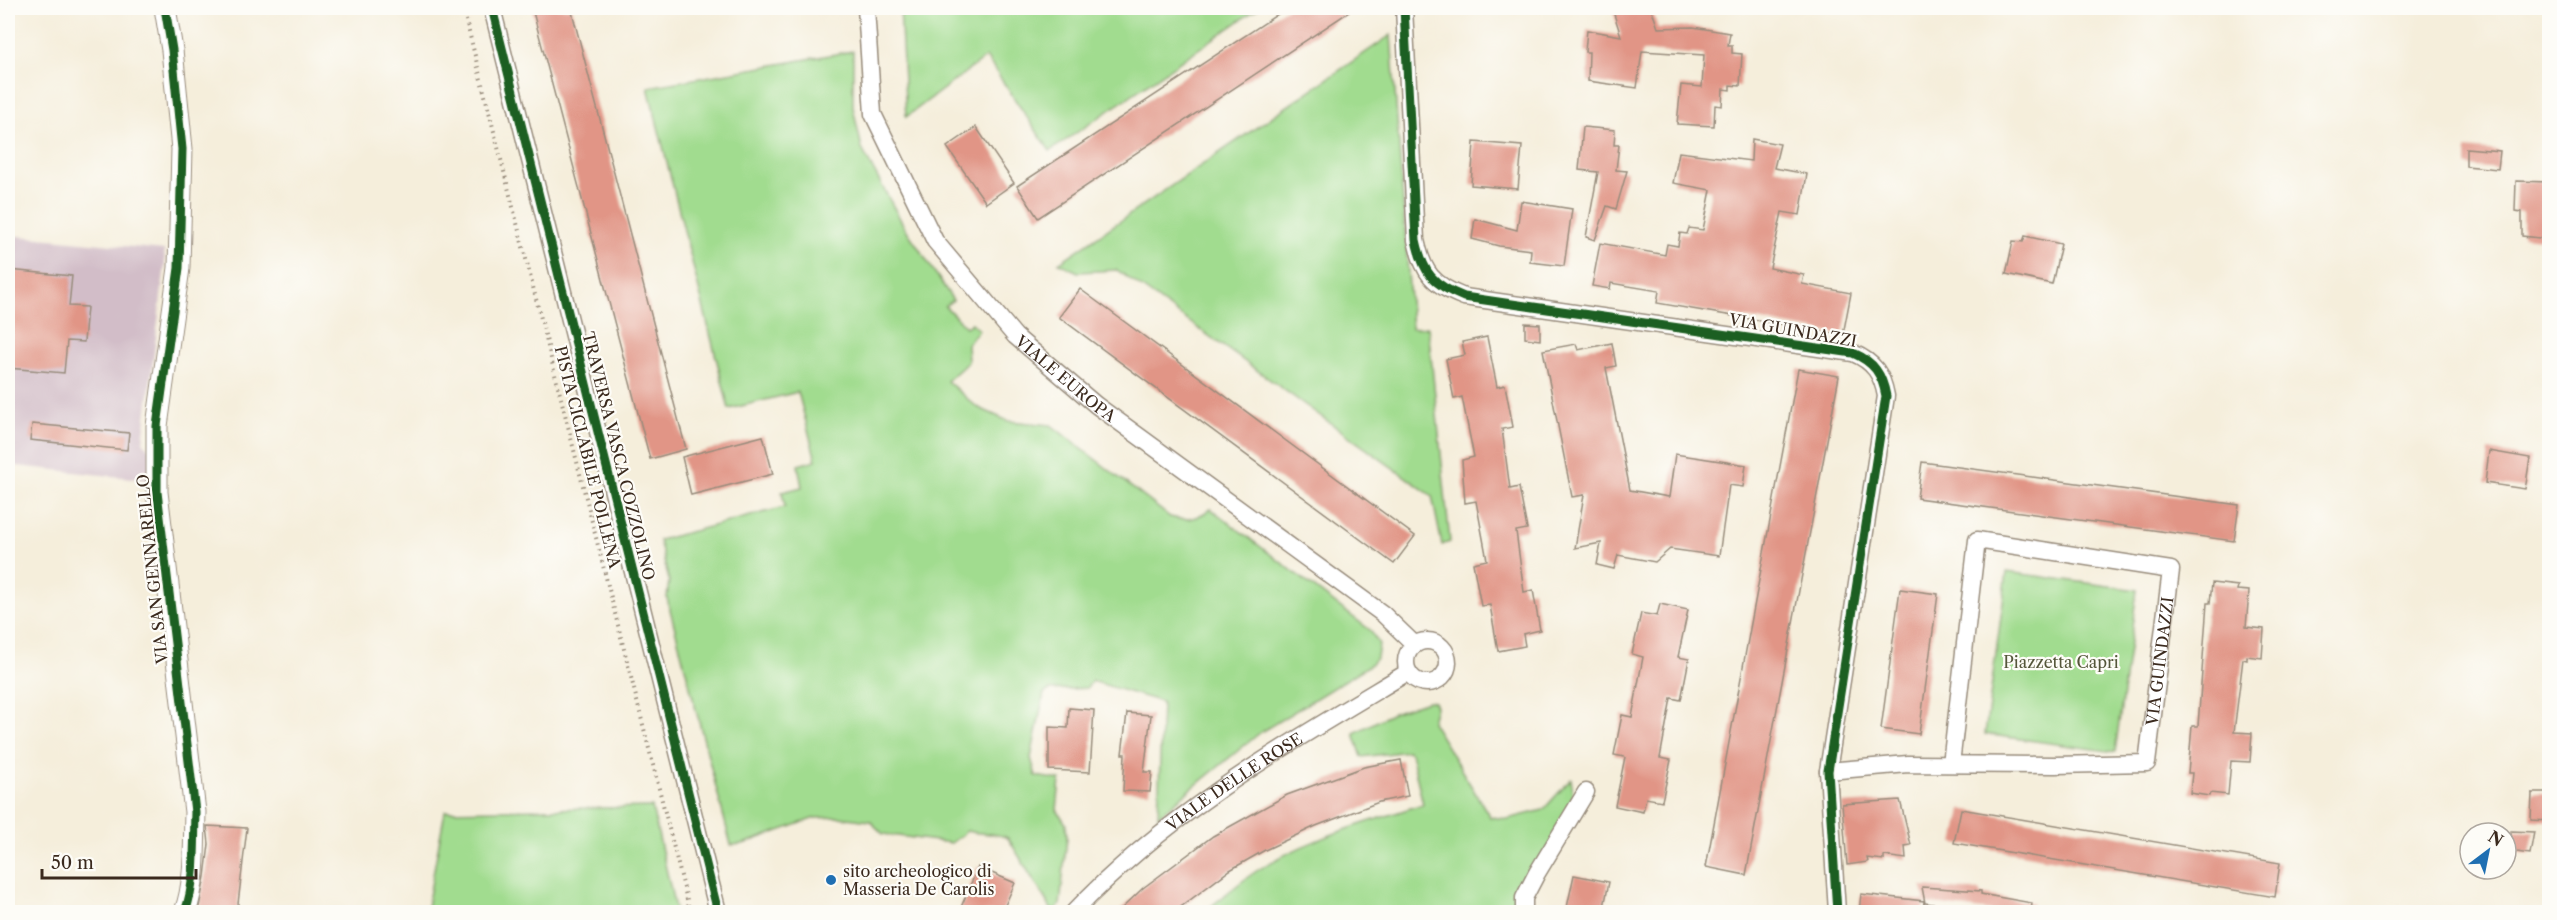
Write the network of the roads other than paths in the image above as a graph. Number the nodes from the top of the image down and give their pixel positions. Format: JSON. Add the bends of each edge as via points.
{"nodes":[{"id":1,"x":165,"y":8,"type":"edge"},
{"id":2,"x":492,"y":8,"type":"edge"},
{"id":3,"x":866,"y":8,"type":"edge"},
{"id":4,"x":1404,"y":8,"type":"edge"},
{"id":5,"x":1414,"y":645,"type":"junction"},
{"id":6,"x":1408,"y":672,"type":"junction"},
{"id":7,"x":1951,"y":764,"type":"junction"},
{"id":8,"x":1828,"y":771,"type":"junction"},
{"id":9,"x":1586,"y":792,"type":"dead end"},
{"id":10,"x":185,"y":912,"type":"edge"},
{"id":11,"x":717,"y":912,"type":"edge"},
{"id":12,"x":1074,"y":912,"type":"edge"},
{"id":13,"x":1524,"y":912,"type":"edge"},
{"id":14,"x":1837,"y":912,"type":"edge"}],
"edges":[{"from":1,"to":10,"type":"street","name":"VIA SAN GENNARELLO","via":[[182,149],[179,268],[157,426],[156,492],[195,812],[194,854]]},
{"from":2,"to":11,"type":"street","name":"TRAVERSA VASCA COZZOLINO"},
{"from":3,"to":5,"type":"street","name":"VIALE EUROPA","via":[[873,114],[935,241],[1015,336],[1096,405],[1383,614]]},
{"from":4,"to":8,"type":"street","name":"VIA GUINDAZZI","via":[[1416,240],[1420,260],[1430,277],[1446,290],[1464,297],[1853,353],[1877,369],[1886,396]]},
{"from":5,"to":6,"type":"street","via":[[1406,657]]},
{"from":5,"to":6,"type":"street","via":[[1430,640],[1438,643],[1445,649],[1449,665],[1441,678],[1427,684]]},
{"from":6,"to":12,"type":"street","name":"VIALE DELLE ROSE","via":[[1198,803],[1125,862]]},
{"from":7,"to":7,"type":"street","name":"VIA GUINDAZZI","via":[[2147,763],[2171,570],[1977,540]]},
{"from":7,"to":8,"type":"street","name":"VIA GUINDAZZI"},
{"from":8,"to":14,"type":"street","name":"VIA GUINDAZZI"},
{"from":9,"to":13,"type":"street","via":[[1524,898]]}]}
